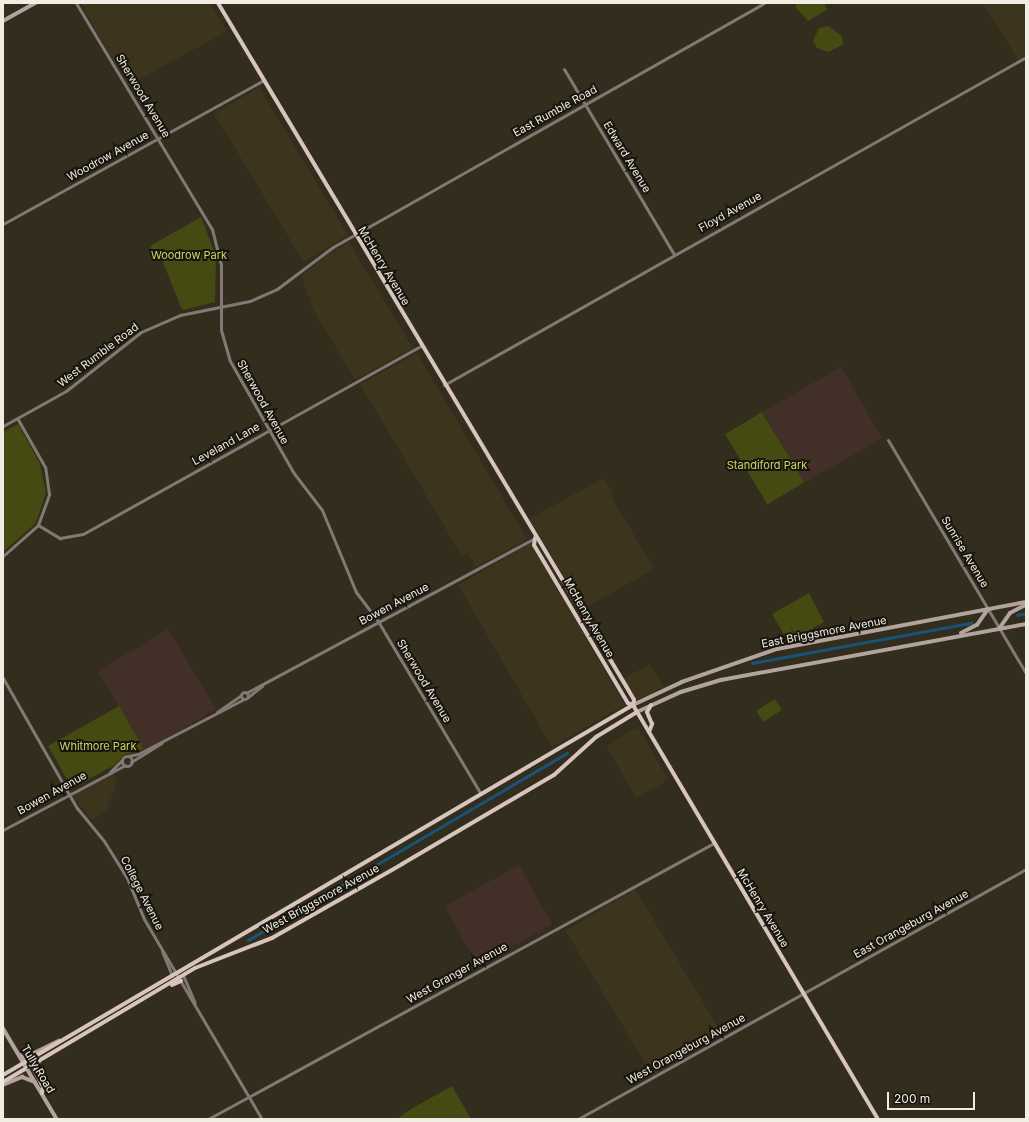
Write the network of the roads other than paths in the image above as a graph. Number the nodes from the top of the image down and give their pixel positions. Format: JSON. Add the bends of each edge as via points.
{"nodes":[{"id":1,"x":36,"y":3,"type":"edge"},
{"id":2,"x":76,"y":3,"type":"edge"},
{"id":3,"x":218,"y":3,"type":"edge"},
{"id":4,"x":764,"y":3,"type":"edge"},
{"id":5,"x":3,"y":21,"type":"edge"},
{"id":6,"x":1026,"y":57,"type":"edge"},
{"id":7,"x":564,"y":69,"type":"dead end"},
{"id":8,"x":264,"y":80,"type":"junction"},
{"id":9,"x":585,"y":105,"type":"junction"},
{"id":10,"x":158,"y":138,"type":"junction"},
{"id":11,"x":3,"y":224,"type":"edge"},
{"id":12,"x":355,"y":235,"type":"junction"},
{"id":13,"x":674,"y":254,"type":"junction"},
{"id":14,"x":219,"y":306,"type":"junction"},
{"id":15,"x":421,"y":346,"type":"junction"},
{"id":16,"x":444,"y":385,"type":"junction"},
{"id":17,"x":16,"y":418,"type":"junction"},
{"id":18,"x":3,"y":426,"type":"edge"},
{"id":19,"x":269,"y":431,"type":"junction"},
{"id":20,"x":888,"y":440,"type":"dead end"},
{"id":21,"x":38,"y":525,"type":"junction"},
{"id":22,"x":534,"y":538,"type":"junction"},
{"id":23,"x":3,"y":556,"type":"edge"},
{"id":24,"x":1026,"y":603,"type":"edge"},
{"id":25,"x":988,"y":609,"type":"junction"},
{"id":26,"x":379,"y":623,"type":"junction"},
{"id":27,"x":1026,"y":624,"type":"edge"},
{"id":28,"x":999,"y":629,"type":"junction"},
{"id":29,"x":947,"y":638,"type":"junction"},
{"id":30,"x":1026,"y":674,"type":"edge"},
{"id":31,"x":3,"y":678,"type":"edge"},
{"id":32,"x":262,"y":686,"type":"junction"},
{"id":33,"x":246,"y":693,"type":"junction"},
{"id":34,"x":241,"y":695,"type":"junction"},
{"id":35,"x":248,"y":697,"type":"junction"},
{"id":36,"x":244,"y":699,"type":"junction"},
{"id":37,"x":633,"y":705,"type":"junction"},
{"id":38,"x":651,"y":705,"type":"junction"},
{"id":39,"x":217,"y":712,"type":"junction"},
{"id":40,"x":637,"y":712,"type":"junction"},
{"id":41,"x":649,"y":732,"type":"junction"},
{"id":42,"x":164,"y":742,"type":"junction"},
{"id":43,"x":128,"y":756,"type":"junction"},
{"id":44,"x":122,"y":760,"type":"junction"},
{"id":45,"x":131,"y":762,"type":"junction"},
{"id":46,"x":125,"y":765,"type":"junction"},
{"id":47,"x":110,"y":772,"type":"junction"},
{"id":48,"x":69,"y":794,"type":"junction"},
{"id":49,"x":481,"y":794,"type":"junction"},
{"id":50,"x":3,"y":830,"type":"edge"},
{"id":51,"x":714,"y":843,"type":"junction"},
{"id":52,"x":1026,"y":869,"type":"edge"},
{"id":53,"x":174,"y":975,"type":"junction"},
{"id":54,"x":183,"y":975,"type":"junction"},
{"id":55,"x":180,"y":979,"type":"junction"},
{"id":56,"x":804,"y":995,"type":"junction"},
{"id":57,"x":195,"y":1003,"type":"junction"},
{"id":58,"x":3,"y":1028,"type":"edge"},
{"id":59,"x":60,"y":1041,"type":"junction"},
{"id":60,"x":18,"y":1052,"type":"junction"},
{"id":61,"x":39,"y":1060,"type":"junction"},
{"id":62,"x":24,"y":1062,"type":"junction"},
{"id":63,"x":27,"y":1068,"type":"junction"},
{"id":64,"x":3,"y":1075,"type":"edge"},
{"id":65,"x":36,"y":1083,"type":"junction"},
{"id":66,"x":3,"y":1084,"type":"edge"},
{"id":67,"x":42,"y":1093,"type":"junction"},
{"id":68,"x":249,"y":1097,"type":"junction"},
{"id":69,"x":57,"y":1119,"type":"edge"},
{"id":70,"x":208,"y":1119,"type":"edge"},
{"id":71,"x":262,"y":1119,"type":"edge"},
{"id":72,"x":578,"y":1119,"type":"edge"},
{"id":73,"x":878,"y":1119,"type":"edge"}],
"edges":[{"from":1,"to":5,"type":"main road"},
{"from":2,"to":10,"type":"street","name":"Sherwood Avenue"},
{"from":3,"to":8,"type":"main road","name":"McHenry Avenue"},
{"from":4,"to":9,"type":"street","name":"East Rumble Road"},
{"from":6,"to":13,"type":"street","name":"Floyd Avenue"},
{"from":7,"to":9,"type":"street","name":"Edward Avenue"},
{"from":8,"to":10,"type":"street","name":"Woodrow Avenue"},
{"from":8,"to":12,"type":"main road","name":"McHenry Avenue"},
{"from":9,"to":12,"type":"street","name":"East Rumble Road"},
{"from":9,"to":13,"type":"street","name":"Edward Avenue"},
{"from":10,"to":11,"type":"street","name":"Woodrow Avenue"},
{"from":10,"to":14,"type":"street","name":"Sherwood Avenue","via":[[215,238],[221,264]]},
{"from":12,"to":14,"type":"street","name":"West Rumble Road","via":[[322,254],[277,289],[250,300]]},
{"from":12,"to":15,"type":"main road","name":"McHenry Avenue"},
{"from":13,"to":16,"type":"street","name":"Floyd Avenue"},
{"from":14,"to":17,"type":"street","name":"West Rumble Road","via":[[180,315],[141,332],[79,382]]},
{"from":14,"to":19,"type":"street","name":"Sherwood Avenue","via":[[226,352]]},
{"from":15,"to":16,"type":"main road","name":"McHenry Avenue"},
{"from":15,"to":19,"type":"street","name":"Leveland Lane"},
{"from":16,"to":22,"type":"main road","name":"McHenry Avenue"},
{"from":17,"to":18,"type":"street","name":"West Rumble Road"},
{"from":17,"to":21,"type":"street","via":[[42,462],[48,479],[48,499]]},
{"from":19,"to":21,"type":"street","name":"Leveland Lane","via":[[80,536],[55,536]]},
{"from":19,"to":26,"type":"street","name":"Sherwood Avenue","via":[[293,472],[319,505],[351,583]]},
{"from":20,"to":25,"type":"street","name":"Sunrise Avenue"},
{"from":21,"to":23,"type":"street"},
{"from":22,"to":26,"type":"street","name":"Bowen Avenue"},
{"from":22,"to":37,"type":"main road","name":"McHenry Avenue","via":[[534,545],[628,703]]},
{"from":24,"to":25,"type":"main road","name":"East Briggsmore Avenue"},
{"from":24,"to":28,"type":"main road","via":[[1010,613]]},
{"from":25,"to":28,"type":"street","name":"Sunrise Avenue"},
{"from":25,"to":29,"type":"main road","via":[[977,625]]},
{"from":25,"to":37,"type":"main road","name":"East Briggsmore Avenue","via":[[766,652],[682,682]]},
{"from":26,"to":32,"type":"street","name":"Bowen Avenue"},
{"from":26,"to":49,"type":"street","name":"Sherwood Avenue"},
{"from":27,"to":28,"type":"main road"},
{"from":28,"to":29,"type":"main road"},
{"from":28,"to":30,"type":"street","name":"Sunrise Avenue"},
{"from":29,"to":38,"type":"main road","via":[[721,680],[681,692]]},
{"from":31,"to":48,"type":"street","name":"College Avenue"},
{"from":32,"to":33,"type":"street","name":"Bowen Avenue"},
{"from":32,"to":35,"type":"street","name":"Bowen Avenue"},
{"from":33,"to":34,"type":"street","name":"Bowen Avenue"},
{"from":33,"to":35,"type":"street"},
{"from":34,"to":36,"type":"street"},
{"from":34,"to":39,"type":"street"},
{"from":35,"to":36,"type":"street","name":"Bowen Avenue"},
{"from":36,"to":39,"type":"street"},
{"from":37,"to":40,"type":"main road","name":"McHenry Avenue"},
{"from":37,"to":49,"type":"main road","name":"West Briggsmore Avenue"},
{"from":38,"to":40,"type":"main road"},
{"from":38,"to":41,"type":"main road","via":[[647,712],[652,724]]},
{"from":39,"to":42,"type":"street"},
{"from":40,"to":41,"type":"main road","name":"McHenry Avenue"},
{"from":40,"to":54,"type":"main road","name":"West Briggsmore Avenue","via":[[596,737],[554,775],[402,864],[272,938],[212,959]]},
{"from":41,"to":51,"type":"main road","name":"McHenry Avenue"},
{"from":42,"to":43,"type":"street"},
{"from":42,"to":45,"type":"street"},
{"from":43,"to":44,"type":"street"},
{"from":43,"to":45,"type":"street"},
{"from":44,"to":46,"type":"street"},
{"from":44,"to":47,"type":"street"},
{"from":45,"to":46,"type":"street"},
{"from":46,"to":47,"type":"street"},
{"from":47,"to":48,"type":"street","name":"Bowen Avenue"},
{"from":48,"to":50,"type":"street","name":"Bowen Avenue"},
{"from":48,"to":53,"type":"street","name":"College Avenue","via":[[104,841],[127,878],[142,916]]},
{"from":49,"to":53,"type":"main road","name":"West Briggsmore Avenue"},
{"from":51,"to":56,"type":"main road","name":"McHenry Avenue"},
{"from":51,"to":68,"type":"street","name":"West Granger Avenue"},
{"from":52,"to":56,"type":"street","name":"East Orangeburg Avenue"},
{"from":53,"to":55,"type":"street","name":"College Avenue"},
{"from":53,"to":59,"type":"main road","name":"West Briggsmore Avenue"},
{"from":54,"to":55,"type":"main road","name":"West Briggsmore Avenue"},
{"from":54,"to":57,"type":"street"},
{"from":55,"to":57,"type":"street","name":"College Avenue"},
{"from":55,"to":61,"type":"main road","name":"West Briggsmore Avenue"},
{"from":56,"to":72,"type":"street","name":"West Orangeburg Avenue"},
{"from":56,"to":73,"type":"main road","name":"McHenry Avenue"},
{"from":57,"to":68,"type":"street","name":"College Avenue"},
{"from":58,"to":60,"type":"main road","name":"Tully Road"},
{"from":59,"to":60,"type":"main road","via":[[24,1058]]},
{"from":59,"to":62,"type":"main road","name":"West Briggsmore Avenue"},
{"from":60,"to":62,"type":"main road","name":"Tully Road"},
{"from":61,"to":63,"type":"main road","name":"West Briggsmore Avenue"},
{"from":61,"to":67,"type":"main road","via":[[35,1071],[43,1087]]},
{"from":62,"to":63,"type":"main road","name":"Tully Road"},
{"from":62,"to":64,"type":"main road","name":"West Briggsmore Avenue"},
{"from":63,"to":65,"type":"main road","name":"Tully Road"},
{"from":63,"to":66,"type":"main road","name":"West Briggsmore Avenue"},
{"from":65,"to":66,"type":"main road","via":[[22,1077]]},
{"from":65,"to":67,"type":"main road","name":"Tully Road"},
{"from":67,"to":69,"type":"main road","name":"Tully Road"},
{"from":68,"to":70,"type":"street","name":"West Granger Avenue"},
{"from":68,"to":71,"type":"street","name":"College Avenue"}]}
